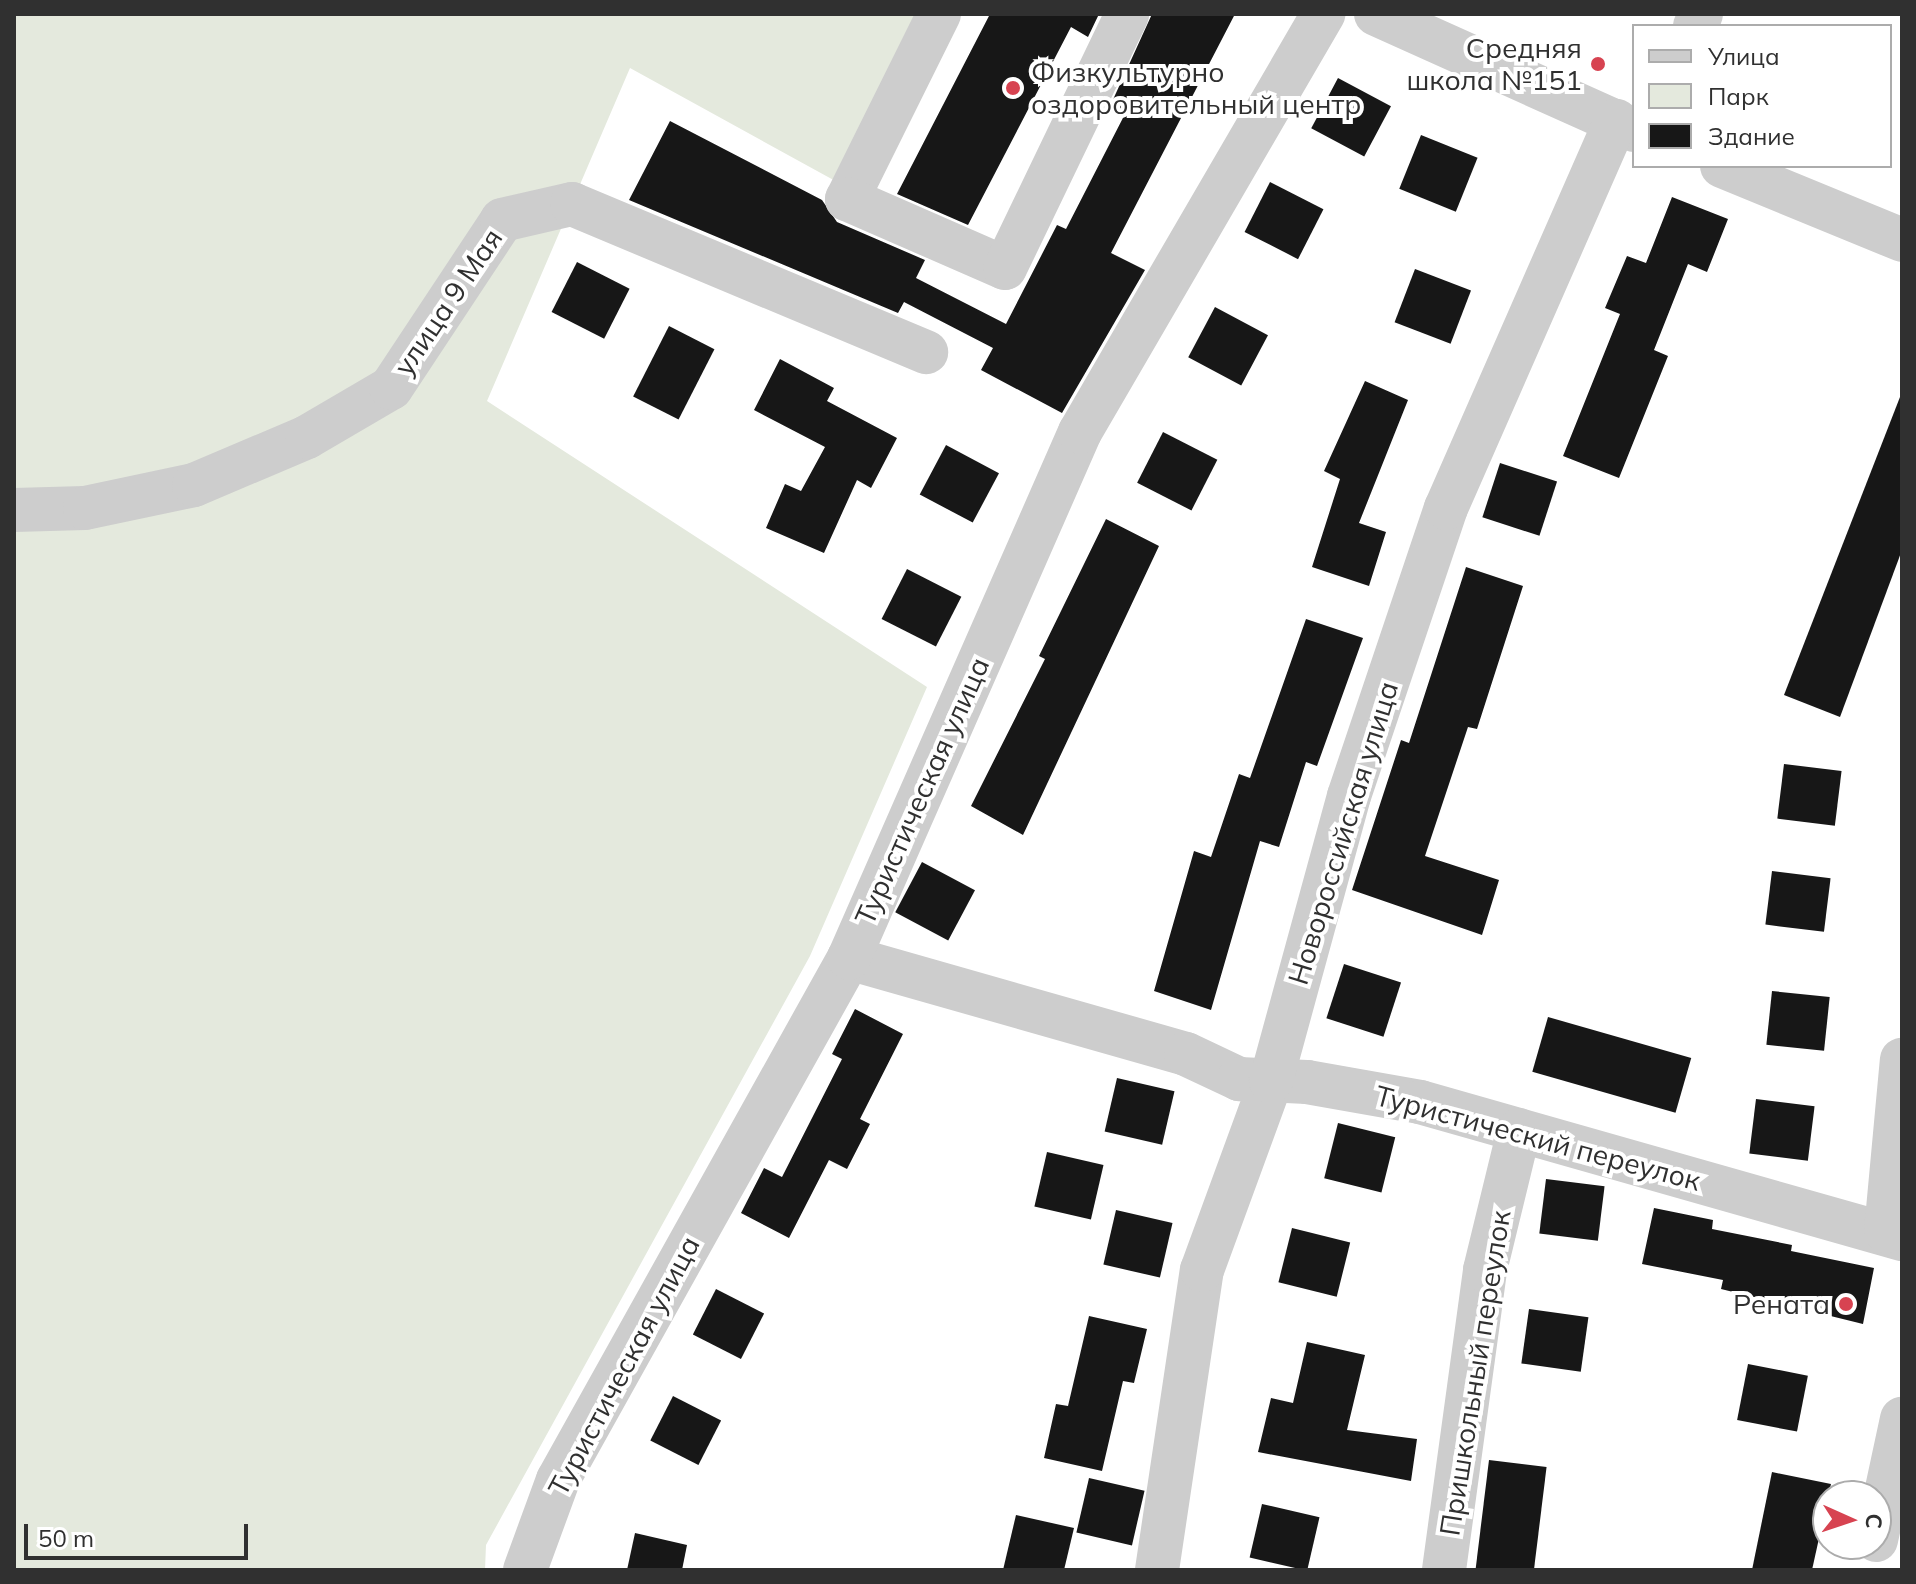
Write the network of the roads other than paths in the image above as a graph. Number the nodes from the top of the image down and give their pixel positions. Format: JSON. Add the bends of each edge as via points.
{"nodes":[{"id":1,"x":939,"y":14,"type":"edge"},
{"id":2,"x":1127,"y":14,"type":"edge"},
{"id":3,"x":1323,"y":14,"type":"edge"},
{"id":4,"x":1376,"y":14,"type":"edge"},
{"id":5,"x":1625,"y":126,"type":"edge"},
{"id":6,"x":1727,"y":168,"type":"edge"},
{"id":7,"x":1902,"y":240,"type":"edge"},
{"id":8,"x":926,"y":352,"type":"dead end"},
{"id":9,"x":14,"y":510,"type":"edge"},
{"id":10,"x":849,"y":958,"type":"junction"},
{"id":11,"x":1902,"y":1060,"type":"edge"},
{"id":12,"x":1271,"y":1081,"type":"junction"},
{"id":13,"x":1519,"y":1130,"type":"junction"},
{"id":14,"x":1894,"y":1235,"type":"edge"},
{"id":15,"x":1902,"y":1419,"type":"edge"},
{"id":16,"x":1889,"y":1480,"type":"edge"},
{"id":17,"x":525,"y":1570,"type":"edge"},
{"id":18,"x":1157,"y":1570,"type":"edge"},
{"id":19,"x":1444,"y":1570,"type":"edge"}],
"edges":[{"from":1,"to":2,"type":"street","via":[[847,199],[1005,268]]},
{"from":3,"to":10,"type":"street","name":"Туристическая улица","via":[[1080,432]]},
{"from":4,"to":5,"type":"street"},
{"from":5,"to":12,"type":"street","name":"Новороссийская улица","via":[[1446,508],[1349,796]]},
{"from":6,"to":7,"type":"street"},
{"from":8,"to":9,"type":"street","name":"улица 9 Мая","via":[[572,204],[502,220],[391,388],[307,437],[194,485],[85,508]]},
{"from":10,"to":12,"type":"street","name":"Туристический переулок","via":[[1186,1054],[1239,1079]]},
{"from":10,"to":17,"type":"street","name":"Туристическая улица","via":[[558,1480]]},
{"from":11,"to":14,"type":"street"},
{"from":12,"to":13,"type":"street","name":"Туристический переулок","via":[[1420,1102]]},
{"from":12,"to":18,"type":"street","name":"Новороссийская улица","via":[[1202,1270]]},
{"from":13,"to":14,"type":"street","name":"Туристический переулок"},
{"from":13,"to":19,"type":"street","name":"Пришкольный переулок","via":[[1485,1270]]},
{"from":15,"to":16,"type":"street"}]}
